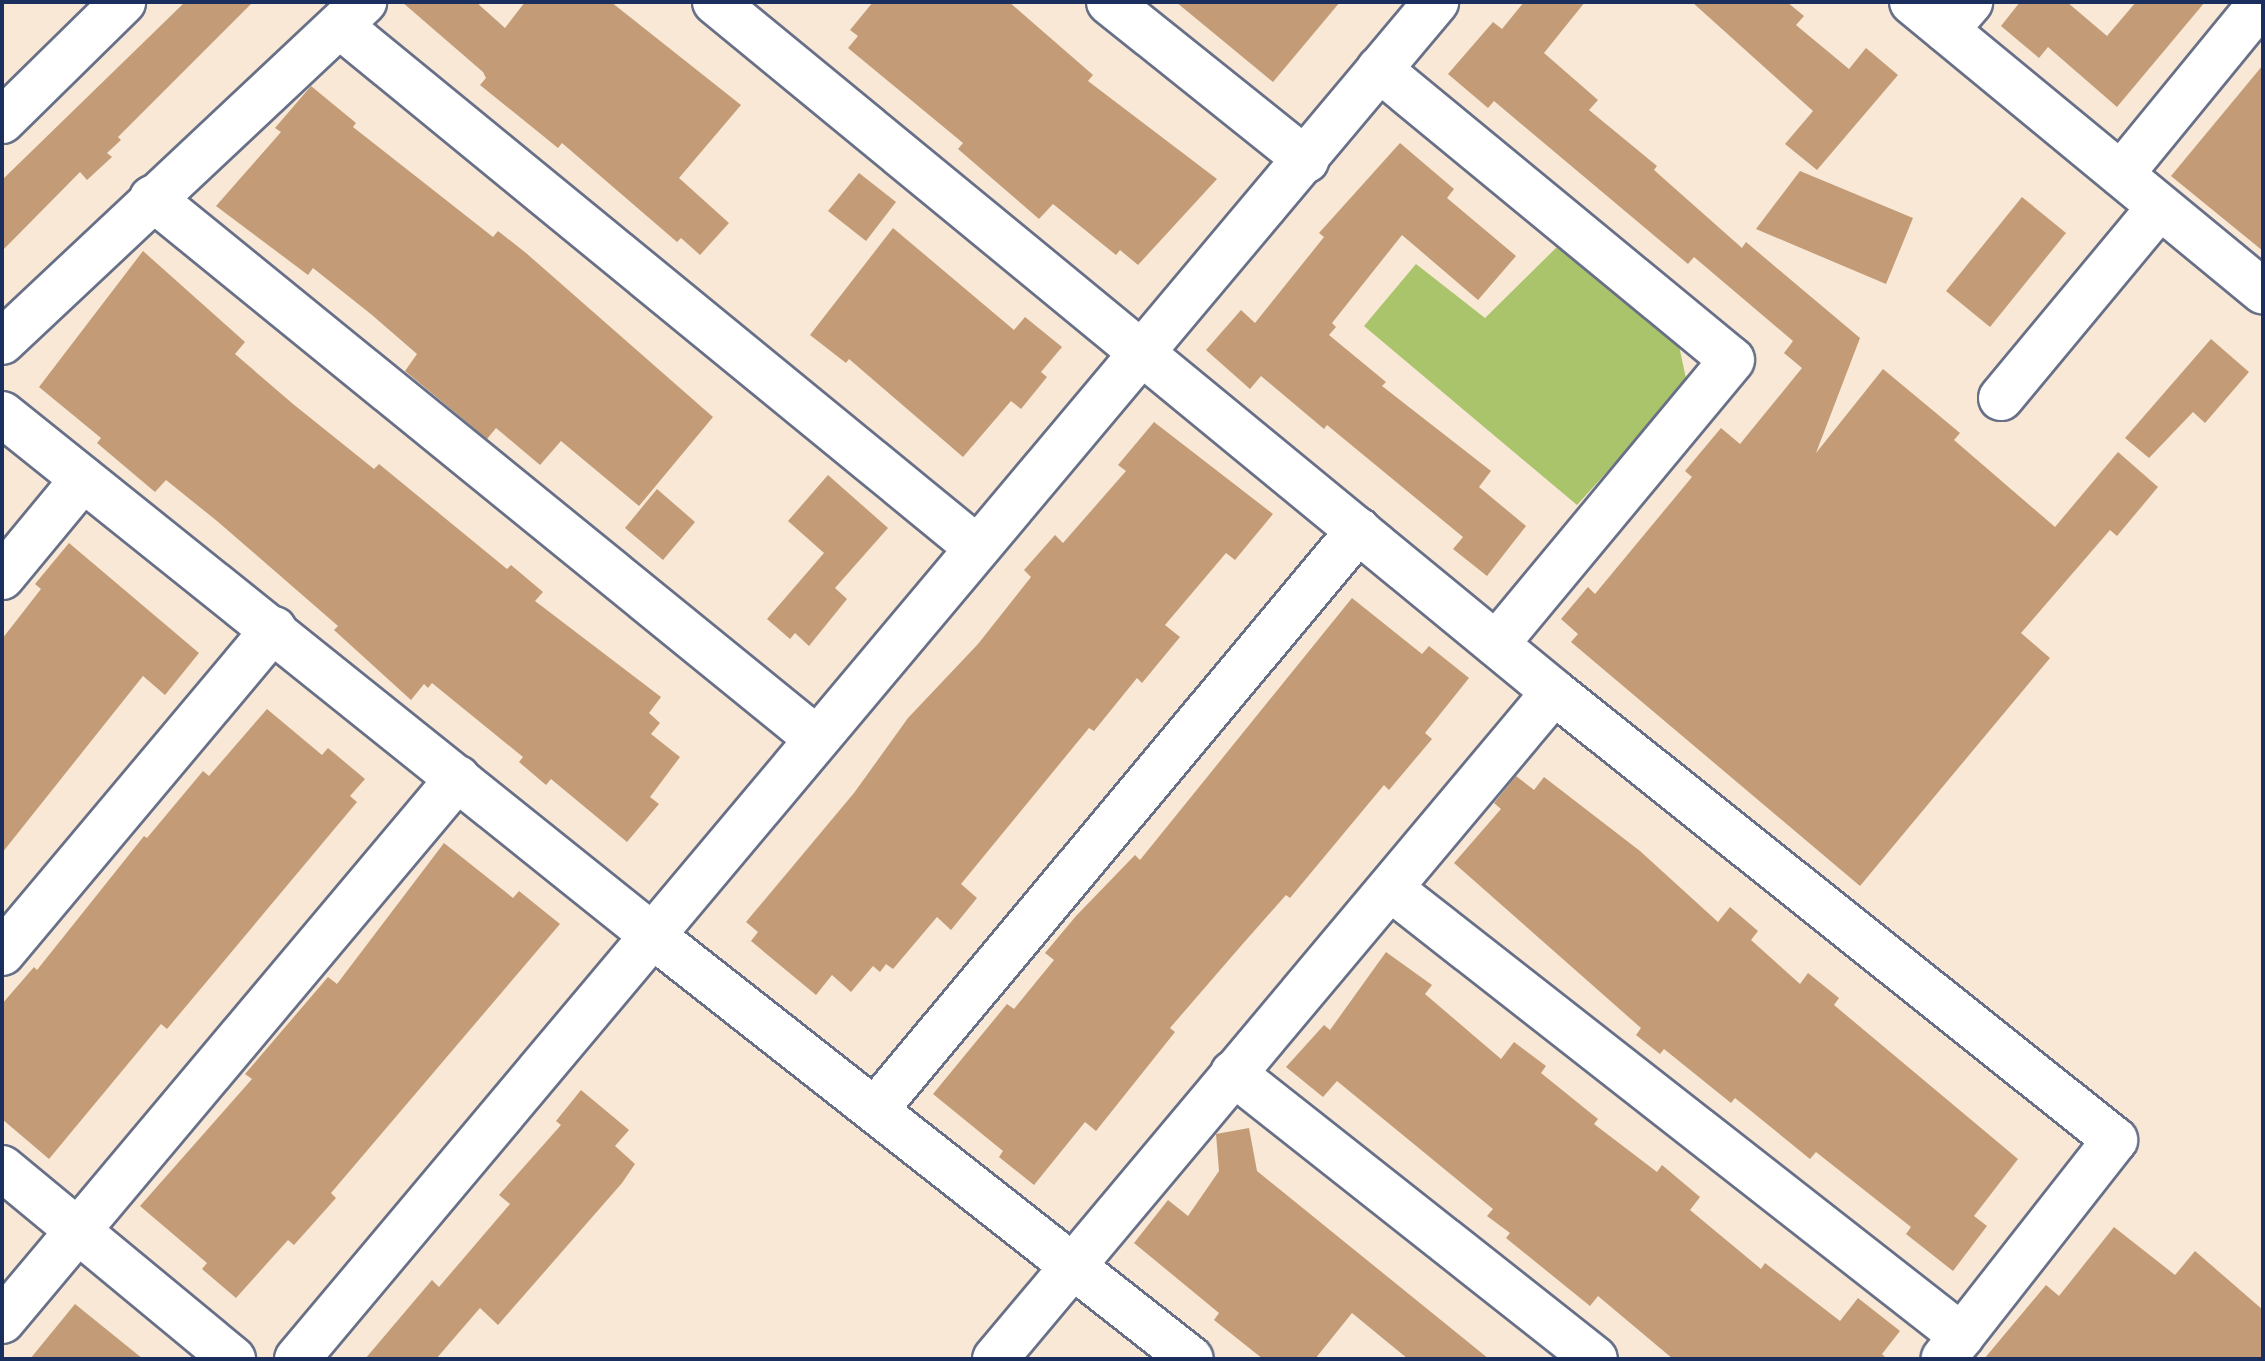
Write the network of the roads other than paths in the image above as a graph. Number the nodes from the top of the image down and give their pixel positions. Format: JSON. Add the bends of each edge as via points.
{"nodes":[{"id":1,"x":123,"y":2,"type":"edge"},
{"id":2,"x":715,"y":2,"type":"edge"},
{"id":3,"x":1109,"y":2,"type":"edge"},
{"id":4,"x":1436,"y":2,"type":"edge"},
{"id":5,"x":1912,"y":2,"type":"edge"},
{"id":6,"x":2262,"y":2,"type":"edge"},
{"id":7,"x":352,"y":14,"type":"edge"},
{"id":8,"x":1958,"y":16,"type":"edge"},
{"id":9,"x":1379,"y":69,"type":"junction"},
{"id":10,"x":2,"y":121,"type":"edge"},
{"id":11,"x":1306,"y":160,"type":"junction"},
{"id":12,"x":2121,"y":174,"type":"junction"},
{"id":13,"x":152,"y":198,"type":"junction"},
{"id":14,"x":2159,"y":208,"type":"junction"},
{"id":15,"x":2263,"y":291,"type":"edge"},
{"id":16,"x":2,"y":342,"type":"edge"},
{"id":17,"x":1146,"y":353,"type":"junction"},
{"id":18,"x":2001,"y":398,"type":"dead end"},
{"id":19,"x":2,"y":414,"type":"edge"},
{"id":20,"x":83,"y":479,"type":"junction"},
{"id":21,"x":1359,"y":530,"type":"junction"},
{"id":22,"x":976,"y":547,"type":"junction"},
{"id":23,"x":2,"y":577,"type":"edge"},
{"id":24,"x":274,"y":629,"type":"junction"},
{"id":25,"x":1496,"y":644,"type":"junction"},
{"id":26,"x":1554,"y":692,"type":"junction"},
{"id":27,"x":817,"y":739,"type":"junction"},
{"id":28,"x":458,"y":778,"type":"junction"},
{"id":29,"x":1391,"y":889,"type":"junction"},
{"id":30,"x":653,"y":936,"type":"junction"},
{"id":31,"x":2,"y":953,"type":"edge"},
{"id":32,"x":1233,"y":1073,"type":"junction"},
{"id":33,"x":875,"y":1110,"type":"junction"},
{"id":34,"x":2,"y":1168,"type":"edge"},
{"id":35,"x":77,"y":1229,"type":"junction"},
{"id":36,"x":1073,"y":1266,"type":"junction"},
{"id":37,"x":2,"y":1321,"type":"edge"},
{"id":38,"x":1952,"y":1347,"type":"edge"},
{"id":39,"x":233,"y":1359,"type":"edge"},
{"id":40,"x":297,"y":1359,"type":"edge"},
{"id":41,"x":995,"y":1359,"type":"edge"},
{"id":42,"x":1191,"y":1359,"type":"edge"},
{"id":43,"x":1595,"y":1359,"type":"edge"}],
"edges":[{"from":1,"to":10,"type":"street"},
{"from":2,"to":17,"type":"street"},
{"from":3,"to":11,"type":"street"},
{"from":4,"to":9,"type":"street"},
{"from":5,"to":8,"type":"street"},
{"from":6,"to":12,"type":"street"},
{"from":7,"to":13,"type":"street"},
{"from":7,"to":22,"type":"street"},
{"from":8,"to":12,"type":"street"},
{"from":9,"to":11,"type":"street"},
{"from":9,"to":25,"type":"street","via":[[1732,360]]},
{"from":11,"to":17,"type":"street"},
{"from":12,"to":14,"type":"street"},
{"from":13,"to":16,"type":"street"},
{"from":13,"to":27,"type":"street"},
{"from":14,"to":15,"type":"street"},
{"from":14,"to":18,"type":"street"},
{"from":17,"to":21,"type":"street"},
{"from":17,"to":22,"type":"street"},
{"from":19,"to":20,"type":"street"},
{"from":20,"to":23,"type":"street"},
{"from":20,"to":24,"type":"street"},
{"from":21,"to":25,"type":"street"},
{"from":21,"to":33,"type":"street"},
{"from":22,"to":27,"type":"street"},
{"from":24,"to":28,"type":"street"},
{"from":24,"to":31,"type":"street"},
{"from":25,"to":26,"type":"street"},
{"from":26,"to":29,"type":"street"},
{"from":26,"to":38,"type":"street","via":[[2115,1140]]},
{"from":27,"to":30,"type":"street"},
{"from":28,"to":30,"type":"street"},
{"from":28,"to":35,"type":"street"},
{"from":29,"to":32,"type":"street"},
{"from":29,"to":38,"type":"street"},
{"from":30,"to":33,"type":"street"},
{"from":30,"to":40,"type":"street"},
{"from":32,"to":36,"type":"street"},
{"from":32,"to":43,"type":"street"},
{"from":33,"to":36,"type":"street"},
{"from":34,"to":35,"type":"street"},
{"from":35,"to":37,"type":"street"},
{"from":35,"to":39,"type":"street"},
{"from":36,"to":41,"type":"street"},
{"from":36,"to":42,"type":"street"}]}
